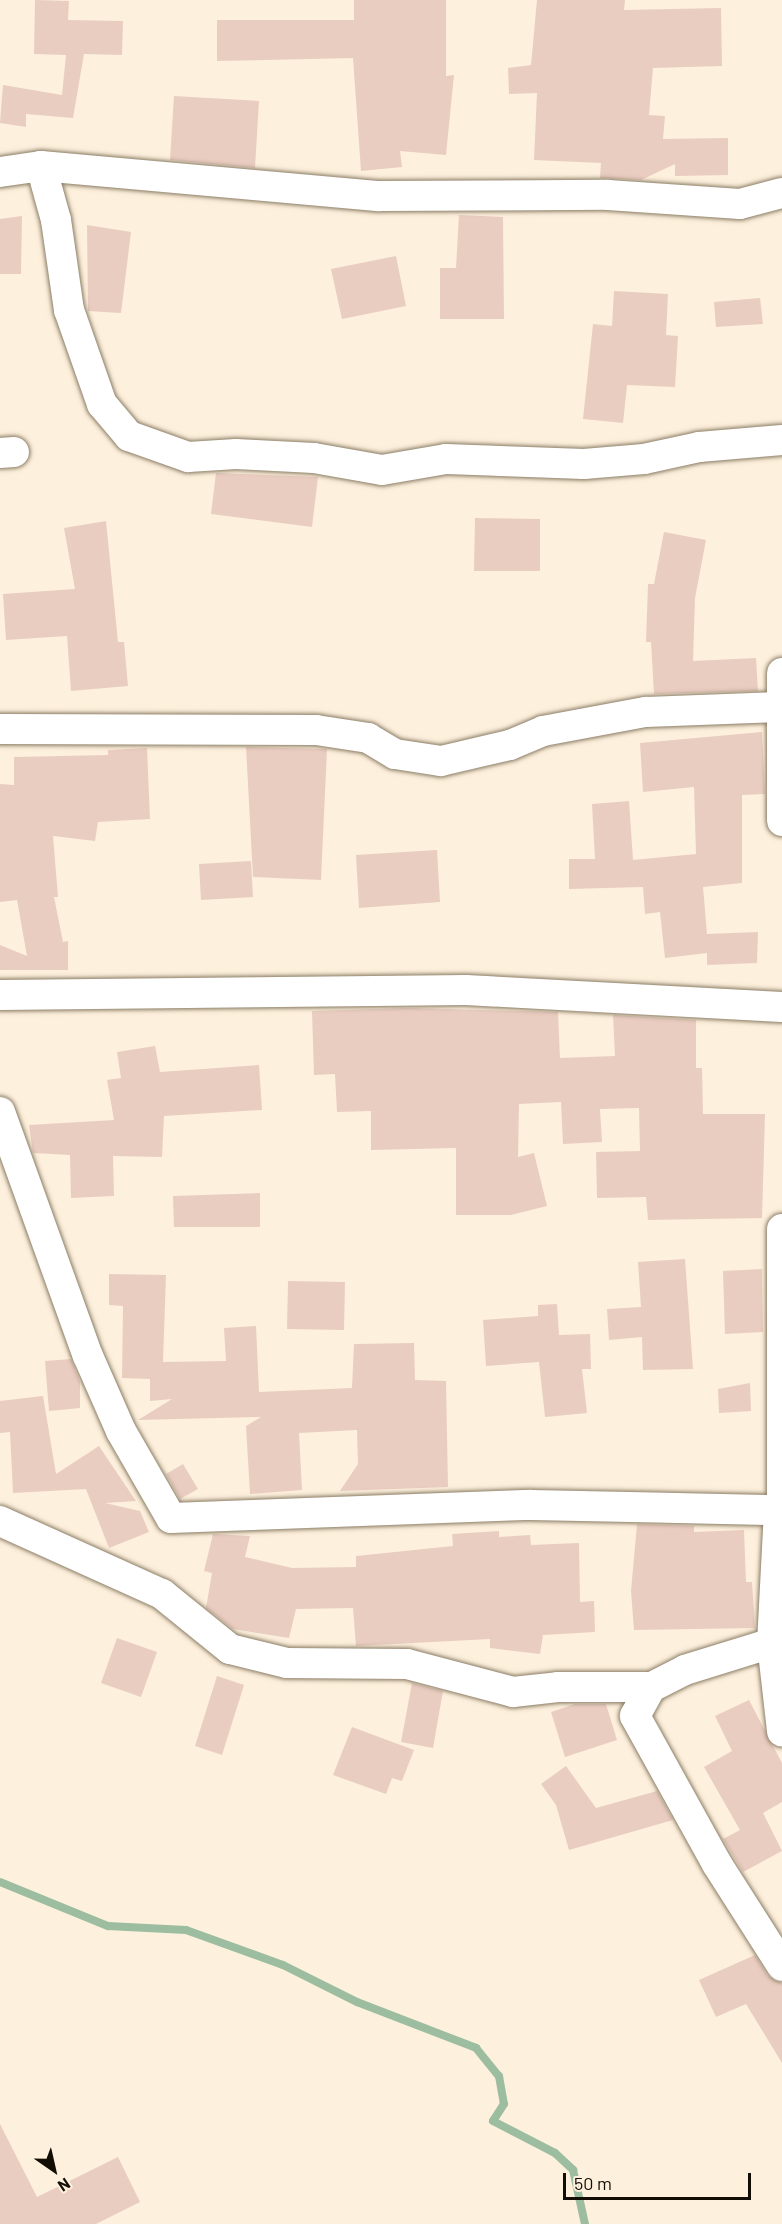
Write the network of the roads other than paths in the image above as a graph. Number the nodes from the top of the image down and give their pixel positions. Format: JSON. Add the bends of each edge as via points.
{"nodes":[{"id":1,"x":41,"y":165,"type":"junction"},
{"id":2,"x":0,"y":172,"type":"edge"},
{"id":3,"x":782,"y":194,"type":"edge"},
{"id":4,"x":782,"y":440,"type":"edge"},
{"id":5,"x":782,"y":673,"type":"edge"},
{"id":6,"x":779,"y":707,"type":"junction"},
{"id":7,"x":0,"y":729,"type":"edge"},
{"id":8,"x":782,"y":821,"type":"edge"},
{"id":9,"x":0,"y":994,"type":"edge"},
{"id":10,"x":782,"y":1007,"type":"edge"},
{"id":11,"x":0,"y":1112,"type":"edge"},
{"id":12,"x":782,"y":1229,"type":"edge"},
{"id":13,"x":781,"y":1510,"type":"edge"},
{"id":14,"x":0,"y":1521,"type":"edge"},
{"id":15,"x":772,"y":1643,"type":"junction"},
{"id":16,"x":651,"y":1687,"type":"junction"},
{"id":17,"x":782,"y":1731,"type":"edge"},
{"id":18,"x":782,"y":1966,"type":"edge"}],
"edges":[{"from":1,"to":2,"type":"street"},
{"from":1,"to":3,"type":"street","via":[[380,196],[608,195],[740,204]]},
{"from":1,"to":4,"type":"street","via":[[56,220],[69,310],[102,404],[129,436],[188,458],[236,454],[314,458],[382,470],[446,459],[584,464],[644,459],[699,447]]},
{"from":5,"to":6,"type":"street"},
{"from":6,"to":7,"type":"street","via":[[646,712],[543,731],[510,745],[441,761],[395,753],[368,738],[316,730]]},
{"from":6,"to":8,"type":"street"},
{"from":9,"to":10,"type":"street","via":[[466,990]]},
{"from":11,"to":13,"type":"street","via":[[88,1356],[121,1431],[171,1518],[531,1504]]},
{"from":12,"to":13,"type":"street"},
{"from":13,"to":15,"type":"street"},
{"from":14,"to":16,"type":"street","via":[[162,1594],[230,1649],[287,1663],[407,1664],[513,1692],[558,1686]]},
{"from":15,"to":16,"type":"street","via":[[685,1670]]},
{"from":15,"to":17,"type":"street"},
{"from":16,"to":18,"type":"street","via":[[635,1716],[717,1864]]}]}
